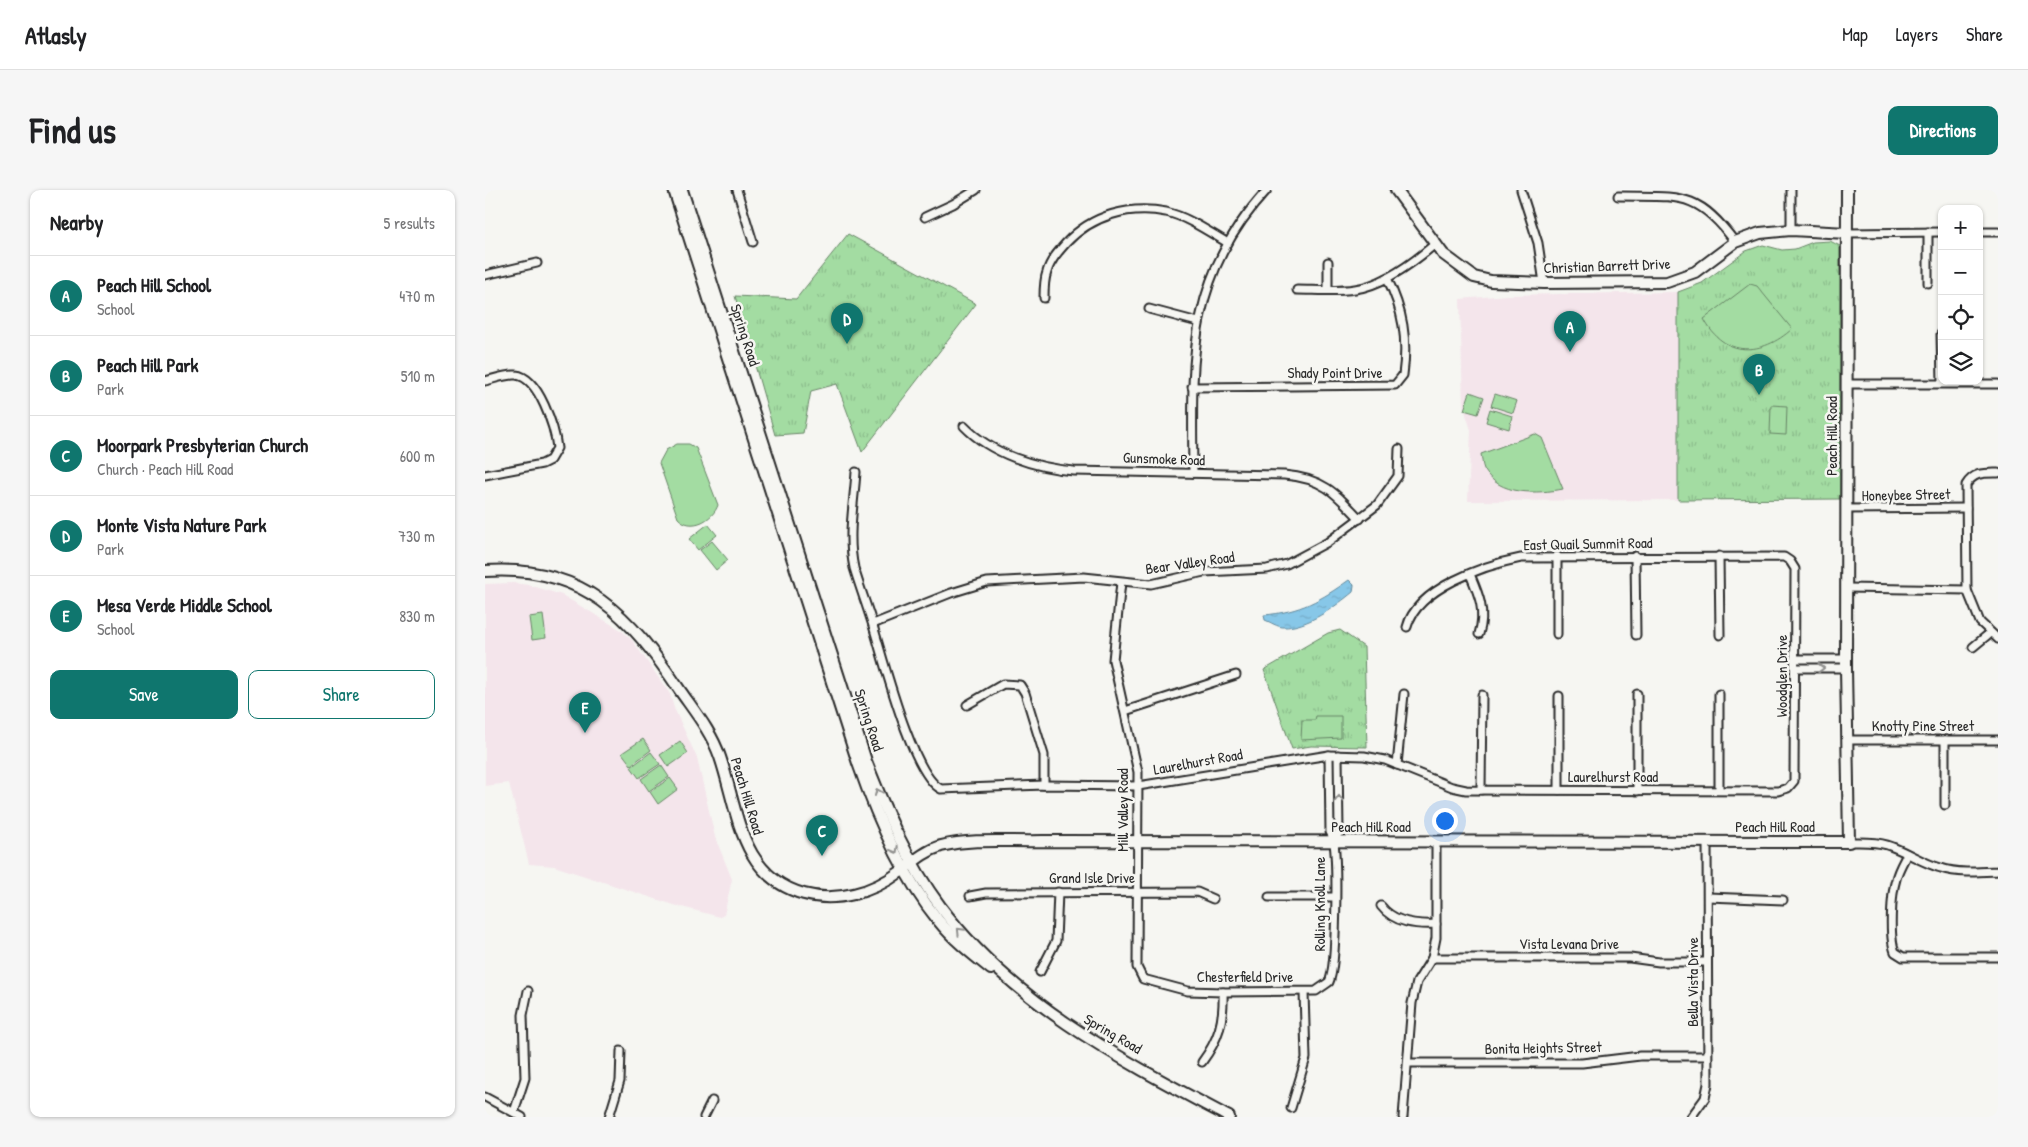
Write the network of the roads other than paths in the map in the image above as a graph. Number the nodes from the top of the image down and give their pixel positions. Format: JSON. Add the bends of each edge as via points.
{"nodes":[{"id":1,"x":674,"y":190,"type":"edge"},
{"id":2,"x":682,"y":190,"type":"edge"},
{"id":3,"x":737,"y":190,"type":"edge"},
{"id":4,"x":976,"y":190,"type":"edge"},
{"id":5,"x":1267,"y":190,"type":"edge"},
{"id":6,"x":1396,"y":190,"type":"edge"},
{"id":7,"x":1521,"y":190,"type":"edge"},
{"id":8,"x":1791,"y":190,"type":"edge"},
{"id":9,"x":1847,"y":190,"type":"edge"},
{"id":10,"x":1618,"y":196,"type":"dead end"},
{"id":11,"x":925,"y":217,"type":"dead end"},
{"id":12,"x":1791,"y":230,"type":"junction"},
{"id":13,"x":1847,"y":232,"type":"junction"},
{"id":14,"x":1928,"y":232,"type":"junction"},
{"id":15,"x":1938,"y":232,"type":"edge"},
{"id":16,"x":1983,"y":232,"type":"edge"},
{"id":17,"x":1998,"y":232,"type":"edge"},
{"id":18,"x":753,"y":242,"type":"dead end"},
{"id":19,"x":1735,"y":242,"type":"junction"},
{"id":20,"x":1228,"y":243,"type":"junction"},
{"id":21,"x":1435,"y":244,"type":"junction"},
{"id":22,"x":1328,"y":262,"type":"dead end"},
{"id":23,"x":537,"y":263,"type":"dead end"},
{"id":24,"x":485,"y":275,"type":"edge"},
{"id":25,"x":1387,"y":278,"type":"junction"},
{"id":26,"x":1543,"y":283,"type":"junction"},
{"id":27,"x":1928,"y":283,"type":"dead end"},
{"id":28,"x":1297,"y":290,"type":"dead end"},
{"id":29,"x":1328,"y":290,"type":"junction"},
{"id":30,"x":1044,"y":298,"type":"dead end"},
{"id":31,"x":1149,"y":309,"type":"dead end"},
{"id":32,"x":1198,"y":322,"type":"junction"},
{"id":33,"x":485,"y":381,"type":"edge"},
{"id":34,"x":1938,"y":383,"type":"edge"},
{"id":35,"x":1847,"y":384,"type":"junction"},
{"id":36,"x":1983,"y":384,"type":"edge"},
{"id":37,"x":1998,"y":384,"type":"edge"},
{"id":38,"x":1192,"y":387,"type":"junction"},
{"id":39,"x":964,"y":426,"type":"dead end"},
{"id":40,"x":1399,"y":449,"type":"dead end"},
{"id":41,"x":856,"y":472,"type":"dead end"},
{"id":42,"x":1193,"y":473,"type":"junction"},
{"id":43,"x":1998,"y":473,"type":"edge"},
{"id":44,"x":485,"y":474,"type":"edge"},
{"id":45,"x":1966,"y":508,"type":"junction"},
{"id":46,"x":1847,"y":509,"type":"junction"},
{"id":47,"x":1360,"y":519,"type":"junction"},
{"id":48,"x":1557,"y":556,"type":"junction"},
{"id":49,"x":1635,"y":556,"type":"junction"},
{"id":50,"x":1719,"y":556,"type":"junction"},
{"id":51,"x":1793,"y":564,"type":"joint"},
{"id":52,"x":485,"y":571,"type":"edge"},
{"id":53,"x":1470,"y":574,"type":"junction"},
{"id":54,"x":1121,"y":582,"type":"junction"},
{"id":55,"x":1847,"y":588,"type":"junction"},
{"id":56,"x":1967,"y":590,"type":"junction"},
{"id":57,"x":873,"y":624,"type":"junction"},
{"id":58,"x":1407,"y":627,"type":"dead end"},
{"id":59,"x":1990,"y":633,"type":"junction"},
{"id":60,"x":1479,"y":634,"type":"dead end"},
{"id":61,"x":1557,"y":634,"type":"dead end"},
{"id":62,"x":1636,"y":635,"type":"dead end"},
{"id":63,"x":1720,"y":636,"type":"dead end"},
{"id":64,"x":1998,"y":639,"type":"edge"},
{"id":65,"x":1973,"y":647,"type":"dead end"},
{"id":66,"x":1795,"y":659,"type":"junction"},
{"id":67,"x":1846,"y":664,"type":"junction"},
{"id":68,"x":1795,"y":668,"type":"junction"},
{"id":69,"x":1236,"y":675,"type":"dead end"},
{"id":70,"x":1404,"y":694,"type":"dead end"},
{"id":71,"x":1637,"y":694,"type":"dead end"},
{"id":72,"x":1719,"y":694,"type":"dead end"},
{"id":73,"x":1482,"y":695,"type":"dead end"},
{"id":74,"x":1559,"y":696,"type":"dead end"},
{"id":75,"x":967,"y":705,"type":"dead end"},
{"id":76,"x":1125,"y":711,"type":"junction"},
{"id":77,"x":1847,"y":740,"type":"junction"},
{"id":78,"x":1945,"y":740,"type":"junction"},
{"id":79,"x":1998,"y":740,"type":"edge"},
{"id":80,"x":1329,"y":755,"type":"junction"},
{"id":81,"x":1338,"y":755,"type":"junction"},
{"id":82,"x":1397,"y":765,"type":"junction"},
{"id":83,"x":1044,"y":785,"type":"junction"},
{"id":84,"x":1138,"y":786,"type":"junction"},
{"id":85,"x":1791,"y":786,"type":"joint"},
{"id":86,"x":1481,"y":790,"type":"junction"},
{"id":87,"x":1559,"y":790,"type":"junction"},
{"id":88,"x":1719,"y":790,"type":"junction"},
{"id":89,"x":1637,"y":791,"type":"junction"},
{"id":90,"x":1945,"y":805,"type":"dead end"},
{"id":91,"x":1334,"y":841,"type":"junction"},
{"id":92,"x":1138,"y":842,"type":"junction"},
{"id":93,"x":1436,"y":842,"type":"junction"},
{"id":94,"x":1707,"y":842,"type":"junction"},
{"id":95,"x":1849,"y":842,"type":"junction"},
{"id":96,"x":1907,"y":854,"type":"junction"},
{"id":97,"x":908,"y":865,"type":"junction"},
{"id":98,"x":1998,"y":871,"type":"edge"},
{"id":99,"x":1057,"y":892,"type":"junction"},
{"id":100,"x":1137,"y":892,"type":"junction"},
{"id":101,"x":970,"y":896,"type":"dead end"},
{"id":102,"x":1269,"y":897,"type":"dead end"},
{"id":103,"x":1334,"y":897,"type":"junction"},
{"id":104,"x":1708,"y":897,"type":"junction"},
{"id":105,"x":1213,"y":899,"type":"dead end"},
{"id":106,"x":1783,"y":900,"type":"dead end"},
{"id":107,"x":1381,"y":906,"type":"dead end"},
{"id":108,"x":1436,"y":924,"type":"junction"},
{"id":109,"x":1431,"y":958,"type":"junction"},
{"id":110,"x":1998,"y":958,"type":"edge"},
{"id":111,"x":1707,"y":962,"type":"junction"},
{"id":112,"x":1334,"y":966,"type":"joint"},
{"id":113,"x":1040,"y":972,"type":"dead end"},
{"id":114,"x":1143,"y":979,"type":"joint"},
{"id":115,"x":528,"y":991,"type":"dead end"},
{"id":116,"x":1223,"y":992,"type":"junction"},
{"id":117,"x":1304,"y":992,"type":"junction"},
{"id":118,"x":621,"y":1051,"type":"dead end"},
{"id":119,"x":1707,"y":1056,"type":"junction"},
{"id":120,"x":1202,"y":1062,"type":"dead end"},
{"id":121,"x":1408,"y":1063,"type":"junction"},
{"id":122,"x":485,"y":1097,"type":"edge"},
{"id":123,"x":712,"y":1100,"type":"dead end"},
{"id":124,"x":1291,"y":1108,"type":"dead end"},
{"id":125,"x":514,"y":1112,"type":"junction"},
{"id":126,"x":522,"y":1117,"type":"edge"},
{"id":127,"x":609,"y":1117,"type":"edge"},
{"id":128,"x":704,"y":1117,"type":"edge"},
{"id":129,"x":1218,"y":1117,"type":"edge"},
{"id":130,"x":1229,"y":1117,"type":"edge"},
{"id":131,"x":1403,"y":1117,"type":"edge"},
{"id":132,"x":1691,"y":1117,"type":"edge"}],
"edges":[{"from":1,"to":97,"type":"street","name":"Spring Road","one_way":true,"via":[[861,771],[877,815]]},
{"from":97,"to":2,"type":"street","name":"Spring Road","one_way":true,"via":[[866,761]]},
{"from":3,"to":18,"type":"street"},
{"from":4,"to":11,"type":"street"},
{"from":5,"to":20,"type":"street"},
{"from":6,"to":21,"type":"street","name":"Christian Barrett Drive"},
{"from":7,"to":26,"type":"street","via":[[1538,243]]},
{"from":8,"to":12,"type":"street"},
{"from":9,"to":13,"type":"street","name":"Peach Hill Road"},
{"from":10,"to":19,"type":"street","via":[[1687,198],[1700,204],[1721,222]]},
{"from":12,"to":13,"type":"street","name":"Christian Barrett Drive"},
{"from":12,"to":19,"type":"street","name":"Christian Barrett Drive","via":[[1760,233]]},
{"from":13,"to":14,"type":"street"},
{"from":13,"to":35,"type":"street","name":"Peach Hill Road"},
{"from":14,"to":15,"type":"street"},
{"from":14,"to":27,"type":"street"},
{"from":16,"to":17,"type":"street"},
{"from":19,"to":26,"type":"street","name":"Christian Barrett Drive","via":[[1695,272],[1667,282]]},
{"from":20,"to":30,"type":"street","via":[[1167,212],[1144,209],[1113,213],[1087,225],[1061,249],[1047,272]]},
{"from":20,"to":32,"type":"street","via":[[1208,285]]},
{"from":21,"to":25,"type":"street"},
{"from":21,"to":26,"type":"street","name":"Christian Barrett Drive","via":[[1455,265],[1475,277],[1491,281]]},
{"from":22,"to":29,"type":"street"},
{"from":23,"to":24,"type":"street"},
{"from":25,"to":29,"type":"street","via":[[1360,288]]},
{"from":25,"to":38,"type":"street","name":"Shady Point Drive","via":[[1400,305],[1404,333],[1403,375],[1395,385]]},
{"from":28,"to":29,"type":"street"},
{"from":31,"to":32,"type":"street"},
{"from":32,"to":38,"type":"street"},
{"from":33,"to":44,"type":"street","via":[[517,375],[528,380],[547,411],[557,448],[550,460],[542,464]]},
{"from":34,"to":35,"type":"street"},
{"from":35,"to":46,"type":"street","name":"Peach Hill Road"},
{"from":36,"to":37,"type":"street"},
{"from":38,"to":42,"type":"street"},
{"from":39,"to":42,"type":"street","name":"Gunsmoke Road","via":[[976,438],[997,449],[1049,469]]},
{"from":40,"to":47,"type":"street","name":"Bear Valley Road","via":[[1399,468],[1394,485]]},
{"from":41,"to":57,"type":"street","name":"Laurelhurst Road","via":[[851,556]]},
{"from":42,"to":47,"type":"street","name":"Gunsmoke Road","via":[[1284,475],[1311,479],[1337,494]]},
{"from":43,"to":45,"type":"street","via":[[1971,476],[1966,485]]},
{"from":45,"to":46,"type":"street","name":"Honeybee Street"},
{"from":45,"to":56,"type":"street"},
{"from":46,"to":55,"type":"street","name":"Peach Hill Road"},
{"from":47,"to":54,"type":"street","name":"Bear Valley Road","via":[[1308,554],[1277,567],[1204,572],[1159,583]]},
{"from":48,"to":49,"type":"street","name":"East Quail Summit Road"},
{"from":48,"to":53,"type":"street","name":"East Quail Summit Road","via":[[1512,559]]},
{"from":48,"to":61,"type":"street"},
{"from":49,"to":50,"type":"street","name":"East Quail Summit Road"},
{"from":49,"to":62,"type":"street"},
{"from":50,"to":51,"type":"street","name":"East Quail Summit Road","via":[[1783,557]]},
{"from":50,"to":63,"type":"street"},
{"from":51,"to":66,"type":"street","name":"Woodglen Drive"},
{"from":52,"to":97,"type":"street","name":"Peach Hill Road","via":[[523,571],[559,578],[599,598],[643,638],[706,729],[720,756],[740,832],[749,850],[761,867],[784,886],[817,896],[850,895],[879,885]]},
{"from":53,"to":58,"type":"street","name":"East Quail Summit Road","via":[[1449,583],[1424,601],[1410,615]]},
{"from":53,"to":60,"type":"street","via":[[1481,602]]},
{"from":54,"to":57,"type":"street","name":"Bear Valley Road","via":[[1084,577],[987,582]]},
{"from":54,"to":76,"type":"street","name":"Mill Valley Road","via":[[1113,660]]},
{"from":55,"to":56,"type":"street"},
{"from":55,"to":67,"type":"street","name":"Peach Hill Road"},
{"from":56,"to":59,"type":"street","via":[[1980,622]]},
{"from":57,"to":83,"type":"street","name":"Laurelhurst Road","via":[[910,741],[938,788]]},
{"from":59,"to":64,"type":"street"},
{"from":59,"to":65,"type":"street"},
{"from":66,"to":67,"type":"street"},
{"from":66,"to":68,"type":"street","name":"Woodglen Drive"},
{"from":68,"to":67,"type":"street","one_way":true},
{"from":67,"to":77,"type":"street","name":"Peach Hill Road"},
{"from":68,"to":85,"type":"street","name":"Woodglen Drive","via":[[1796,774]]},
{"from":69,"to":76,"type":"street"},
{"from":70,"to":82,"type":"street"},
{"from":71,"to":89,"type":"street"},
{"from":72,"to":88,"type":"street"},
{"from":73,"to":86,"type":"street"},
{"from":74,"to":87,"type":"street"},
{"from":75,"to":83,"type":"street","via":[[1003,684],[1020,686],[1044,754]]},
{"from":76,"to":84,"type":"street","name":"Mill Valley Road","via":[[1138,764]]},
{"from":77,"to":78,"type":"street","name":"Knotty Pine Street"},
{"from":77,"to":95,"type":"street","name":"Peach Hill Road"},
{"from":78,"to":79,"type":"street","name":"Knotty Pine Street"},
{"from":78,"to":90,"type":"street"},
{"from":80,"to":81,"type":"street","name":"Laurelhurst Road"},
{"from":80,"to":84,"type":"street","name":"Laurelhurst Road"},
{"from":80,"to":91,"type":"street","name":"Rolling Knoll Lane","via":[[1330,832]]},
{"from":81,"to":82,"type":"street","name":"Laurelhurst Road","via":[[1371,757]]},
{"from":91,"to":81,"type":"street","name":"Rolling Knoll Lane","one_way":true,"via":[[1339,832]]},
{"from":82,"to":86,"type":"street","name":"Laurelhurst Road","via":[[1452,787]]},
{"from":83,"to":84,"type":"street","name":"Laurelhurst Road"},
{"from":84,"to":92,"type":"street","name":"Mill Valley Road"},
{"from":85,"to":88,"type":"street","name":"Laurelhurst Road","via":[[1778,791]]},
{"from":86,"to":87,"type":"street","name":"Laurelhurst Road"},
{"from":87,"to":89,"type":"street","name":"Laurelhurst Road"},
{"from":88,"to":89,"type":"street","name":"Laurelhurst Road"},
{"from":91,"to":92,"type":"street","name":"Peach Hill Road"},
{"from":91,"to":93,"type":"street","name":"Peach Hill Road"},
{"from":91,"to":103,"type":"street","name":"Rolling Knoll Lane"},
{"from":92,"to":97,"type":"street","name":"Peach Hill Road","via":[[952,844],[931,850]]},
{"from":92,"to":100,"type":"street","name":"Mill Valley Road"},
{"from":93,"to":94,"type":"street","name":"Peach Hill Road"},
{"from":93,"to":108,"type":"street"},
{"from":94,"to":95,"type":"street","name":"Peach Hill Road"},
{"from":94,"to":104,"type":"street","name":"Bella Vista Drive"},
{"from":95,"to":96,"type":"street","via":[[1887,845]]},
{"from":96,"to":98,"type":"street","via":[[1952,870]]},
{"from":96,"to":110,"type":"street","via":[[1893,894],[1892,942],[1895,952],[1903,957]]},
{"from":97,"to":129,"type":"street","name":"Spring Road","via":[[927,906],[947,930],[1030,1003],[1078,1038]]},
{"from":130,"to":97,"type":"street","name":"Spring Road","one_way":true,"via":[[1085,1036],[1035,1001],[954,924]]},
{"from":99,"to":100,"type":"street","name":"Grand Isle Drive"},
{"from":99,"to":101,"type":"street","name":"Grand Isle Drive","via":[[986,892]]},
{"from":99,"to":113,"type":"street","via":[[1056,941]]},
{"from":100,"to":105,"type":"street","name":"Grand Isle Drive","via":[[1197,892]]},
{"from":100,"to":114,"type":"street","name":"Mill Valley Road","via":[[1137,967]]},
{"from":102,"to":103,"type":"street"},
{"from":103,"to":112,"type":"street","name":"Rolling Knoll Lane"},
{"from":104,"to":106,"type":"street"},
{"from":104,"to":111,"type":"street","name":"Bella Vista Drive"},
{"from":107,"to":108,"type":"street","via":[[1400,920]]},
{"from":108,"to":109,"type":"street"},
{"from":109,"to":111,"type":"street","name":"Vista Levana Drive","via":[[1630,958]]},
{"from":109,"to":121,"type":"street","via":[[1414,991]]},
{"from":111,"to":119,"type":"street","name":"Bella Vista Drive"},
{"from":112,"to":117,"type":"street","name":"Chesterfield Drive","via":[[1326,986]]},
{"from":114,"to":116,"type":"street","name":"Chesterfield Drive","via":[[1188,991]]},
{"from":115,"to":125,"type":"street","via":[[523,1015],[525,1078]]},
{"from":116,"to":117,"type":"street","name":"Chesterfield Drive"},
{"from":116,"to":120,"type":"street","via":[[1221,1030]]},
{"from":117,"to":124,"type":"street","via":[[1306,1058]]},
{"from":118,"to":127,"type":"street","via":[[620,1081]]},
{"from":119,"to":121,"type":"street","name":"Bonita Heights Street","via":[[1639,1056],[1582,1063]]},
{"from":119,"to":132,"type":"street","name":"Bella Vista Drive","via":[[1706,1094]]},
{"from":121,"to":131,"type":"street"},
{"from":122,"to":125,"type":"street"},
{"from":123,"to":128,"type":"street"},
{"from":125,"to":126,"type":"street"}]}
